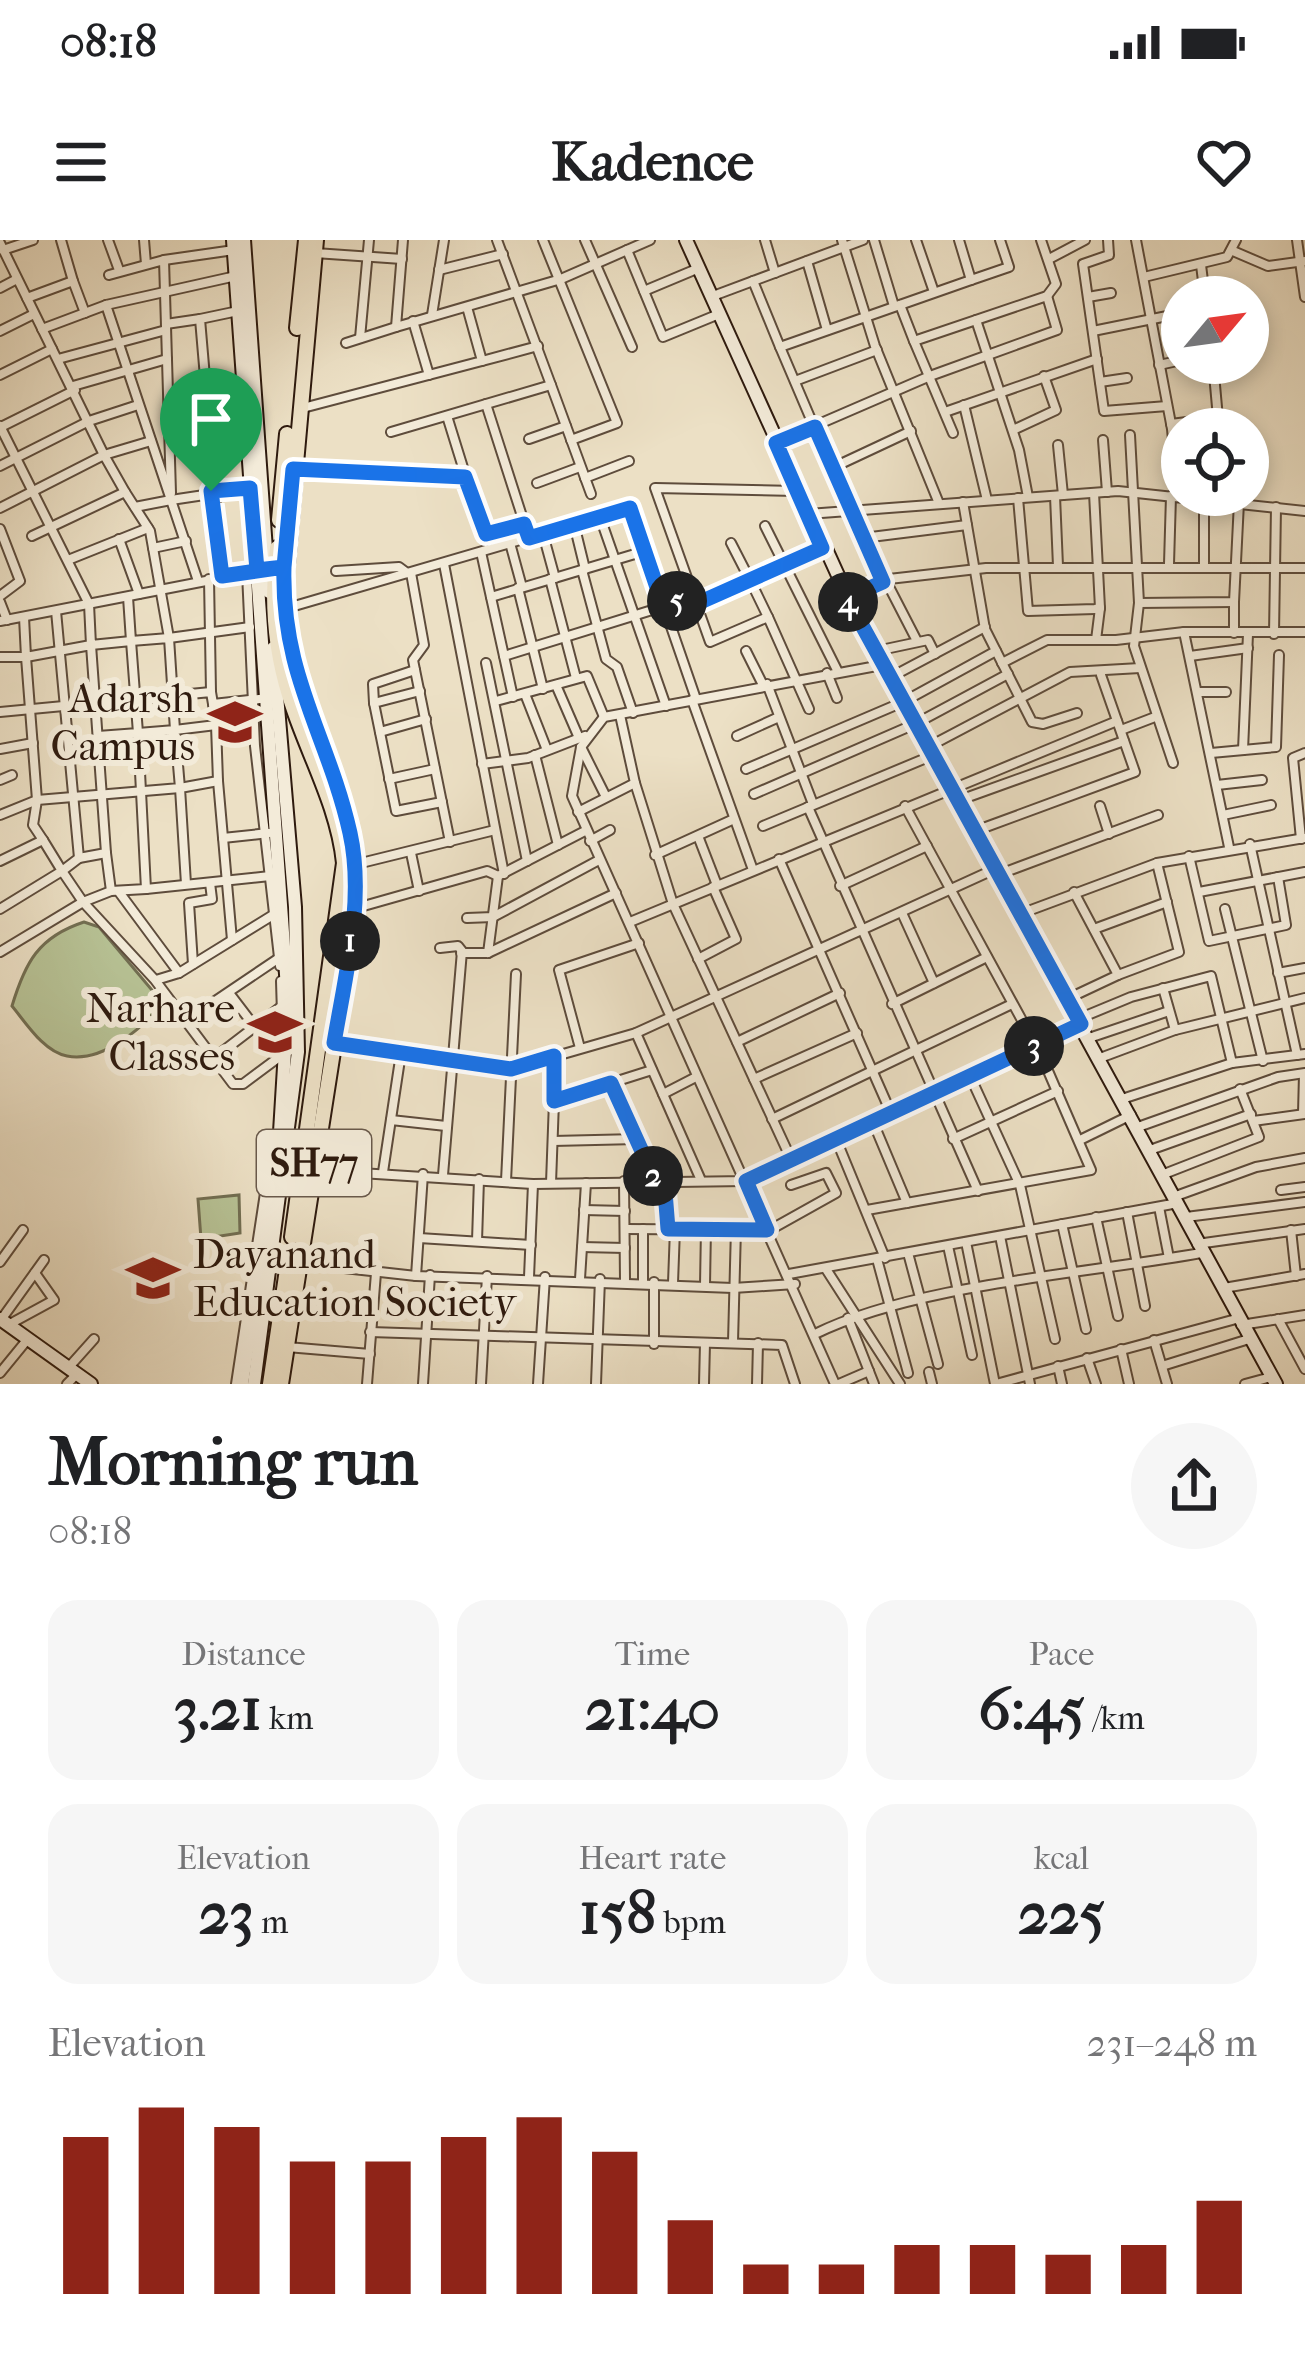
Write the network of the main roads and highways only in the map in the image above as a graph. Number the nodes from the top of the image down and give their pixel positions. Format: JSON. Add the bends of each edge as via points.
{"nodes":[{"id":1,"x":312,"y":244,"type":"edge"},
{"id":2,"x":266,"y":569,"type":"junction"},
{"id":3,"x":268,"y":616,"type":"junction"},
{"id":4,"x":270,"y":1384,"type":"edge"},
{"id":5,"x":281,"y":1384,"type":"edge"}],
"edges":[{"from":1,"to":2,"type":"main road","number":"SH77"},
{"from":1,"to":2,"type":"main road","number":"SH77","via":[[293,469]]},
{"from":2,"to":3,"type":"main road","number":"SH77"},
{"from":3,"to":4,"type":"main road","number":"SH77","via":[[271,698],[339,830],[344,862]]},
{"from":3,"to":5,"type":"main road","number":"SH77","via":[[346,816],[355,865]]}]}
